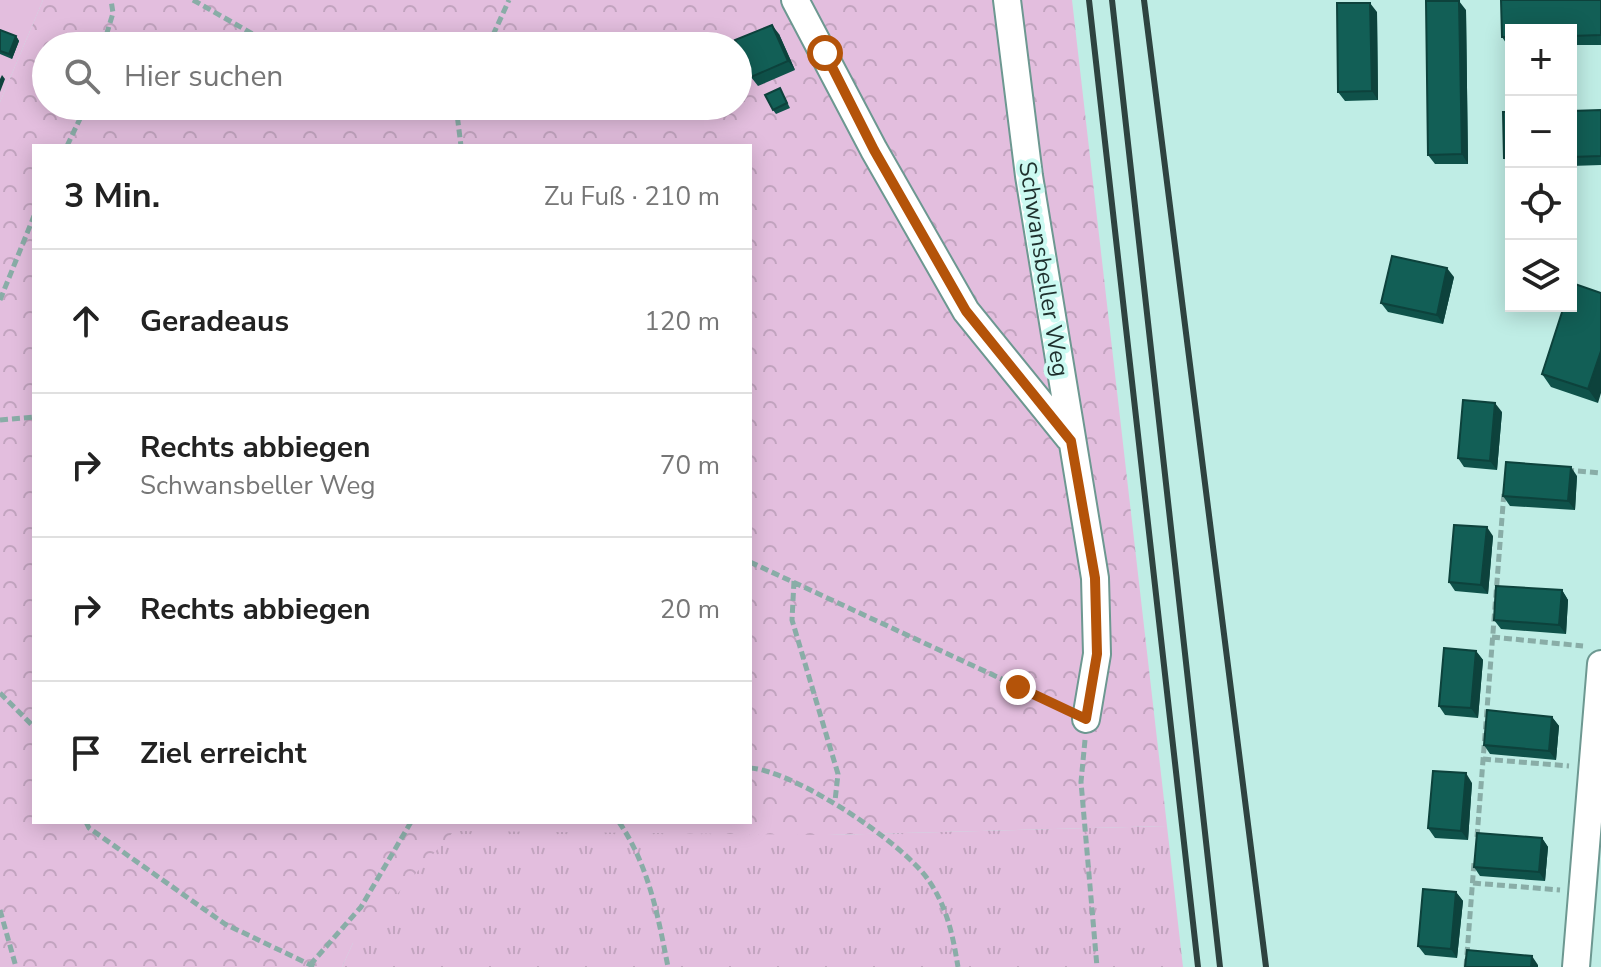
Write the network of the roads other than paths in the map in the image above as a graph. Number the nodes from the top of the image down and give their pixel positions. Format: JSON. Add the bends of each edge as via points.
{"nodes":[{"id":1,"x":795,"y":0,"type":"edge"},
{"id":2,"x":1007,"y":0,"type":"edge"},
{"id":3,"x":1071,"y":441,"type":"junction"},
{"id":4,"x":1593,"y":655,"type":"edge"},
{"id":5,"x":1086,"y":719,"type":"road end"},
{"id":6,"x":1576,"y":967,"type":"edge"}],
"edges":[{"from":1,"to":3,"type":"street","via":[[966,311]]},
{"from":2,"to":3,"type":"street","name":"Schwansbeller Weg"},
{"from":3,"to":5,"type":"street","name":"Schwansbeller Weg","via":[[1095,578],[1097,654]]},
{"from":4,"to":6,"type":"street","via":[[1592,768]]}]}
